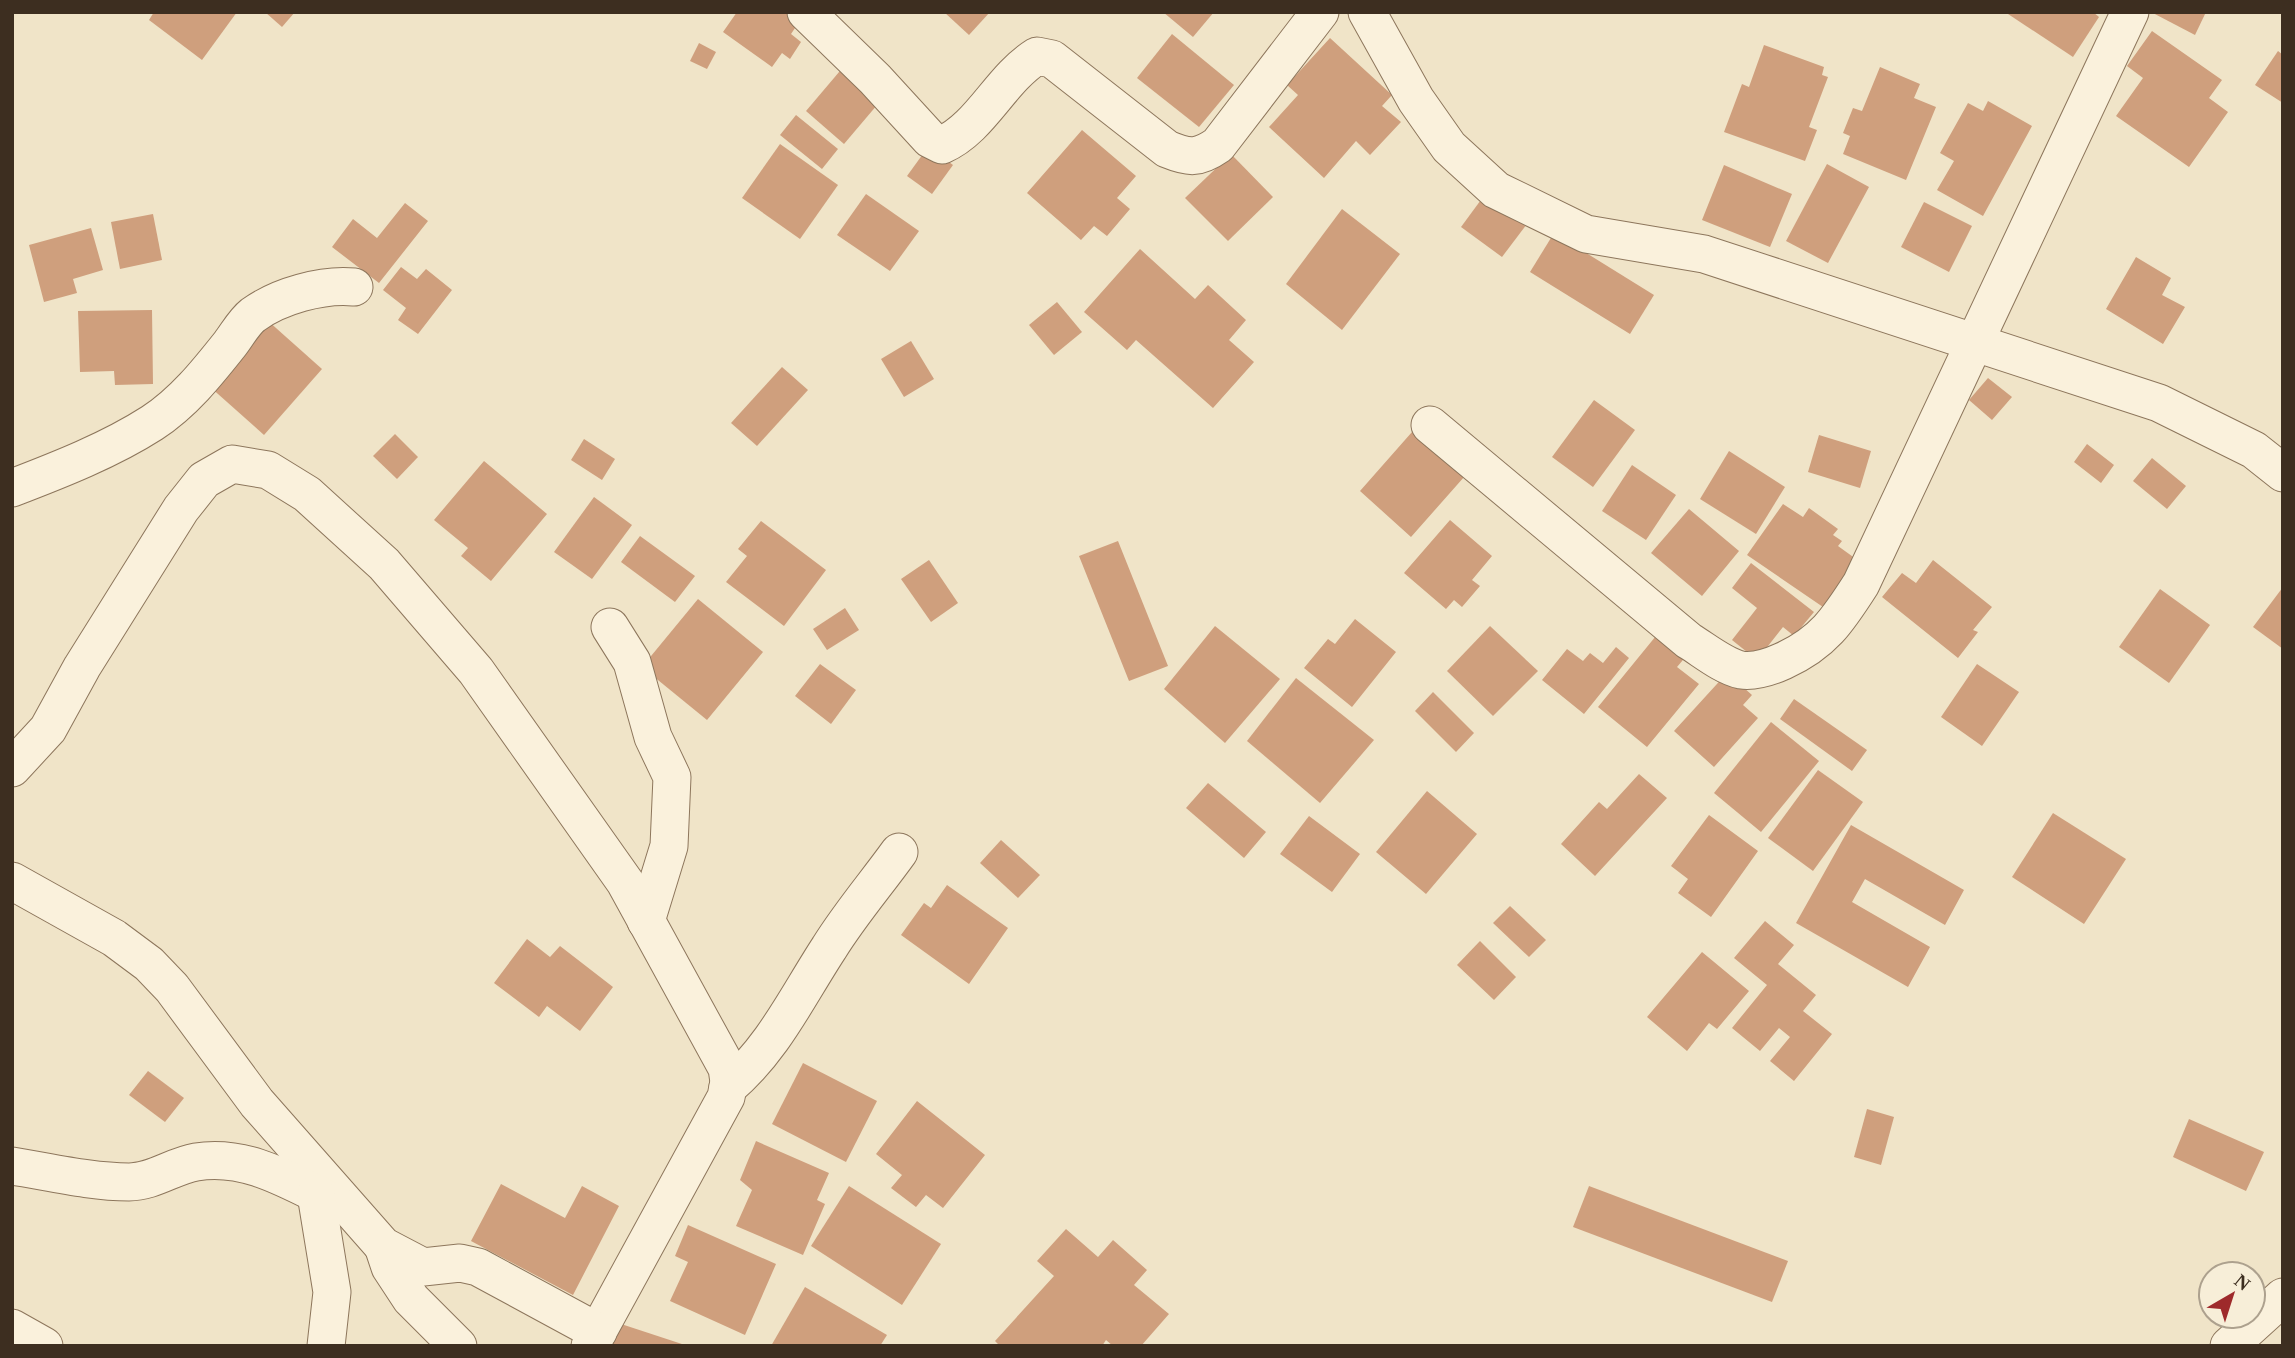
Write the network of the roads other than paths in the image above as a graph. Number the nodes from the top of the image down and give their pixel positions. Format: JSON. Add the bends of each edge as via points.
{"nodes":[{"id":1,"x":806,"y":12,"type":"edge"},
{"id":2,"x":1320,"y":12,"type":"edge"},
{"id":3,"x":1367,"y":12,"type":"edge"},
{"id":4,"x":2130,"y":12,"type":"edge"},
{"id":5,"x":354,"y":287,"type":"dead end"},
{"id":6,"x":1977,"y":343,"type":"junction"},
{"id":7,"x":1430,"y":425,"type":"dead end"},
{"id":8,"x":2283,"y":473,"type":"edge"},
{"id":9,"x":12,"y":488,"type":"edge"},
{"id":10,"x":610,"y":627,"type":"dead end"},
{"id":11,"x":12,"y":768,"type":"edge"},
{"id":12,"x":900,"y":852,"type":"dead end"},
{"id":13,"x":12,"y":881,"type":"edge"},
{"id":14,"x":646,"y":921,"type":"junction"},
{"id":15,"x":728,"y":1087,"type":"junction"},
{"id":16,"x":12,"y":1166,"type":"edge"},
{"id":17,"x":316,"y":1194,"type":"junction"},
{"id":18,"x":353,"y":1211,"type":"junction"},
{"id":19,"x":383,"y":1246,"type":"junction"},
{"id":20,"x":2283,"y":1297,"type":"edge"},
{"id":21,"x":12,"y":1328,"type":"edge"},
{"id":22,"x":594,"y":1339,"type":"edge"},
{"id":23,"x":44,"y":1346,"type":"edge"},
{"id":24,"x":326,"y":1346,"type":"edge"},
{"id":25,"x":458,"y":1346,"type":"edge"},
{"id":26,"x":2229,"y":1346,"type":"edge"}],
"edges":[{"from":1,"to":2,"type":"street","via":[[930,139],[942,145],[956,139],[1017,68],[1037,56],[1052,60],[1167,149],[1186,157],[1201,157],[1218,145]]},
{"from":3,"to":6,"type":"street","via":[[1449,148],[1496,190],[1586,234],[1704,254]]},
{"from":4,"to":6,"type":"street"},
{"from":5,"to":9,"type":"street","via":[[337,285],[310,292],[252,316],[177,405],[151,424]]},
{"from":6,"to":7,"type":"street","via":[[1850,602],[1814,646],[1765,669],[1740,670],[1689,641]]},
{"from":6,"to":8,"type":"street","via":[[2159,403],[2254,450]]},
{"from":10,"to":14,"type":"street","via":[[632,662],[653,737],[672,778],[669,846]]},
{"from":11,"to":14,"type":"street","via":[[48,729],[82,667],[204,480],[232,464],[268,470],[307,494],[384,564],[467,661],[625,882]]},
{"from":12,"to":15,"type":"street","via":[[830,946],[764,1051]]},
{"from":13,"to":18,"type":"street","via":[[114,938],[149,964],[257,1103]]},
{"from":14,"to":15,"type":"street","via":[[727,1068]]},
{"from":15,"to":22,"type":"street"},
{"from":16,"to":17,"type":"street","via":[[132,1182],[194,1162],[223,1160],[250,1165]]},
{"from":17,"to":18,"type":"street"},
{"from":17,"to":24,"type":"street","via":[[332,1292]]},
{"from":18,"to":19,"type":"street"},
{"from":19,"to":22,"type":"street","via":[[424,1267],[460,1263],[478,1267]]},
{"from":19,"to":25,"type":"street","via":[[390,1267],[411,1299]]},
{"from":20,"to":26,"type":"street"},
{"from":21,"to":23,"type":"street"}]}
